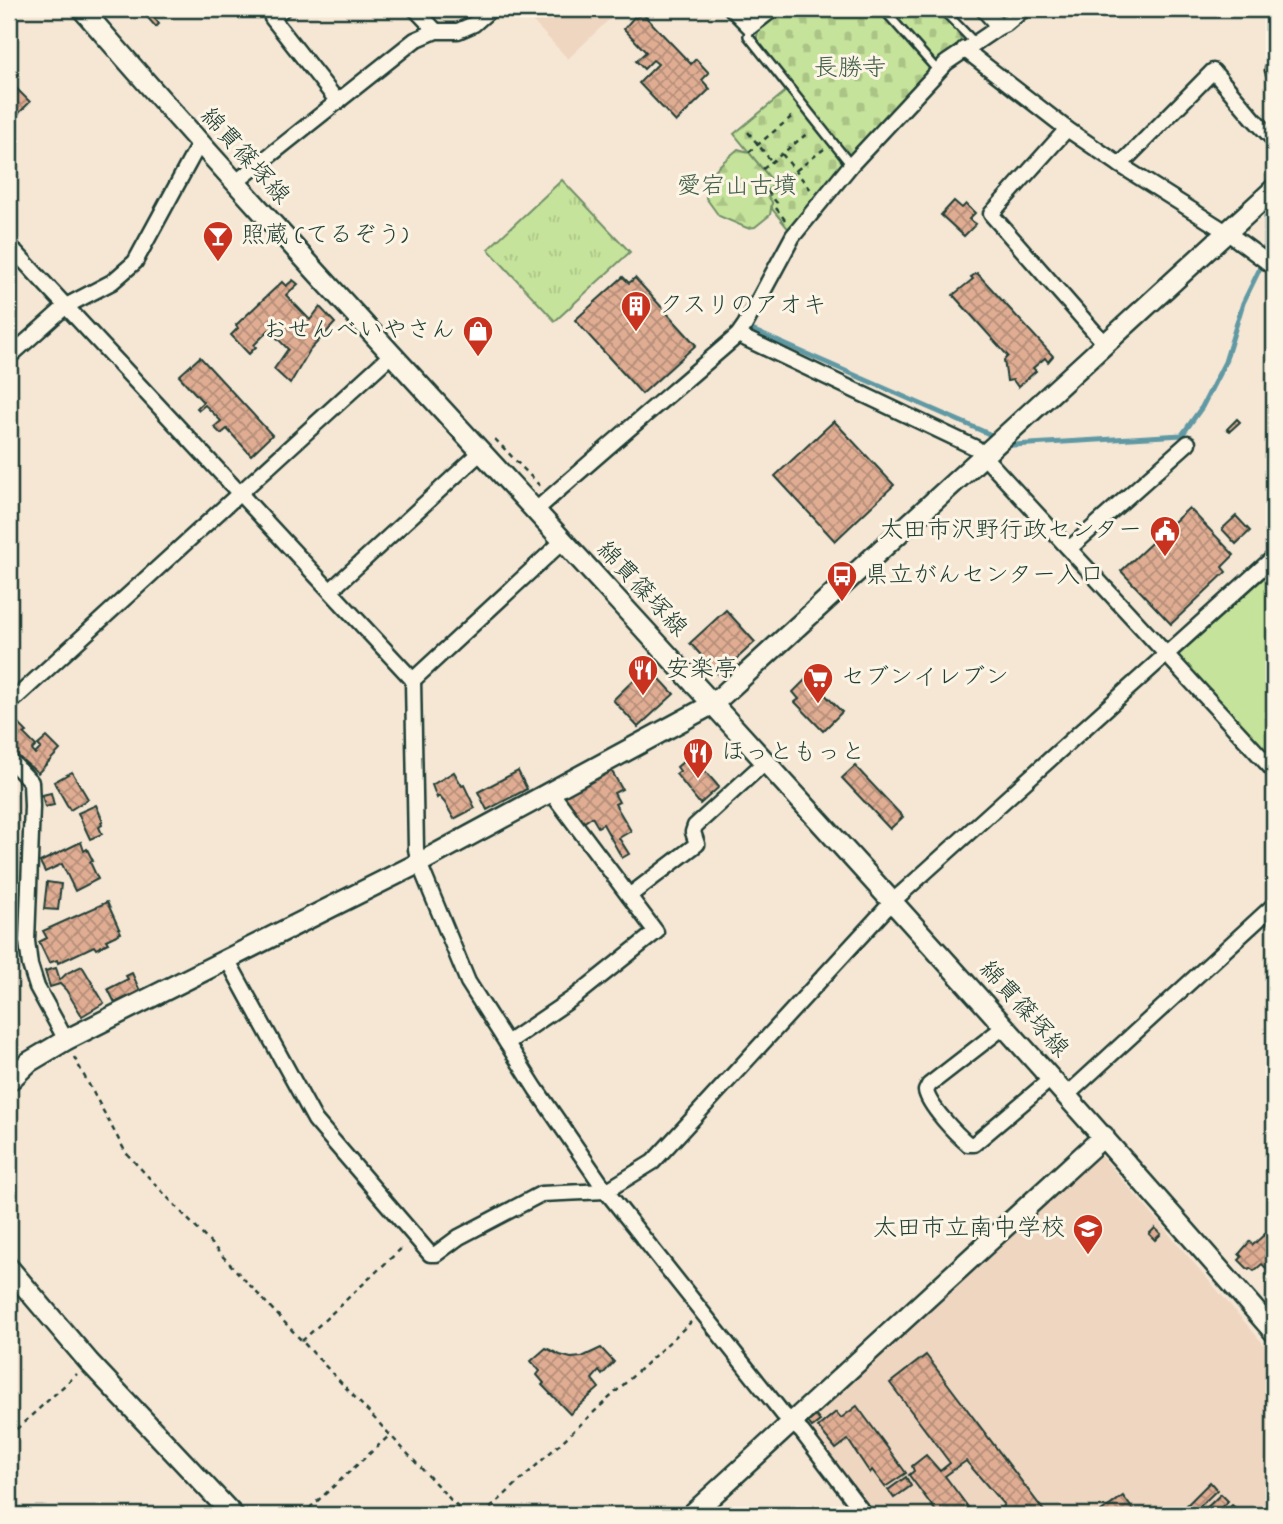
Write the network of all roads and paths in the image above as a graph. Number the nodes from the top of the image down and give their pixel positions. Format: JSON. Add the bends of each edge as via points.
{"nodes":[{"id":1,"x":82,"y":9,"type":"edge"},
{"id":2,"x":283,"y":9,"type":"edge"},
{"id":3,"x":415,"y":9,"type":"edge"},
{"id":4,"x":491,"y":9,"type":"edge"},
{"id":5,"x":733,"y":9,"type":"edge"},
{"id":6,"x":773,"y":9,"type":"edge"},
{"id":7,"x":883,"y":9,"type":"edge"},
{"id":8,"x":942,"y":9,"type":"edge"},
{"id":9,"x":983,"y":9,"type":"edge"},
{"id":10,"x":1024,"y":9,"type":"edge"},
{"id":11,"x":750,"y":27,"type":"junction"},
{"id":12,"x":999,"y":27,"type":"junction"},
{"id":13,"x":436,"y":31,"type":"junction"},
{"id":14,"x":969,"y":46,"type":"junction"},
{"id":15,"x":938,"y":71,"type":"junction"},
{"id":16,"x":338,"y":102,"type":"junction"},
{"id":17,"x":805,"y":107,"type":"junction"},
{"id":18,"x":818,"y":124,"type":"junction"},
{"id":19,"x":1067,"y":129,"type":"junction"},
{"id":20,"x":748,"y":132,"type":"dead end"},
{"id":21,"x":1274,"y":139,"type":"edge"},
{"id":22,"x":833,"y":143,"type":"junction"},
{"id":23,"x":199,"y":144,"type":"junction"},
{"id":24,"x":758,"y":144,"type":"junction"},
{"id":25,"x":749,"y":152,"type":"dead end"},
{"id":26,"x":782,"y":154,"type":"junction"},
{"id":27,"x":772,"y":162,"type":"junction"},
{"id":28,"x":850,"y":165,"type":"junction"},
{"id":29,"x":1120,"y":165,"type":"junction"},
{"id":30,"x":763,"y":169,"type":"dead end"},
{"id":31,"x":795,"y":171,"type":"junction"},
{"id":32,"x":235,"y":183,"type":"junction"},
{"id":33,"x":1274,"y":189,"type":"edge"},
{"id":34,"x":817,"y":198,"type":"dead end"},
{"id":35,"x":792,"y":228,"type":"dead end"},
{"id":36,"x":1228,"y":233,"type":"junction"},
{"id":37,"x":9,"y":245,"type":"edge"},
{"id":38,"x":1274,"y":267,"type":"edge"},
{"id":39,"x":66,"y":306,"type":"junction"},
{"id":40,"x":738,"y":335,"type":"junction"},
{"id":41,"x":1106,"y":345,"type":"junction"},
{"id":42,"x":391,"y":355,"type":"junction"},
{"id":43,"x":9,"y":357,"type":"edge"},
{"id":44,"x":1188,"y":443,"type":"dead end"},
{"id":45,"x":481,"y":452,"type":"junction"},
{"id":46,"x":985,"y":456,"type":"junction"},
{"id":47,"x":239,"y":494,"type":"junction"},
{"id":48,"x":535,"y":511,"type":"junction"},
{"id":49,"x":563,"y":541,"type":"junction"},
{"id":50,"x":1070,"y":548,"type":"junction"},
{"id":51,"x":1274,"y":557,"type":"edge"},
{"id":52,"x":331,"y":590,"type":"junction"},
{"id":53,"x":1168,"y":653,"type":"junction"},
{"id":54,"x":413,"y":680,"type":"junction"},
{"id":55,"x":9,"y":704,"type":"edge"},
{"id":56,"x":713,"y":704,"type":"junction"},
{"id":57,"x":9,"y":759,"type":"edge"},
{"id":58,"x":765,"y":762,"type":"junction"},
{"id":59,"x":1274,"y":771,"type":"edge"},
{"id":60,"x":551,"y":792,"type":"junction"},
{"id":61,"x":419,"y":863,"type":"junction"},
{"id":62,"x":629,"y":896,"type":"junction"},
{"id":63,"x":892,"y":902,"type":"junction"},
{"id":64,"x":1274,"y":905,"type":"edge"},
{"id":65,"x":227,"y":959,"type":"junction"},
{"id":66,"x":1005,"y":1026,"type":"junction"},
{"id":67,"x":66,"y":1040,"type":"junction"},
{"id":68,"x":507,"y":1043,"type":"junction"},
{"id":69,"x":1052,"y":1078,"type":"junction"},
{"id":70,"x":9,"y":1081,"type":"edge"},
{"id":71,"x":1067,"y":1095,"type":"junction"},
{"id":72,"x":1104,"y":1136,"type":"junction"},
{"id":73,"x":606,"y":1191,"type":"junction"},
{"id":74,"x":415,"y":1237,"type":"junction"},
{"id":75,"x":9,"y":1268,"type":"edge"},
{"id":76,"x":702,"y":1311,"type":"junction"},
{"id":77,"x":1274,"y":1332,"type":"edge"},
{"id":78,"x":302,"y":1341,"type":"junction"},
{"id":79,"x":89,"y":1362,"type":"junction"},
{"id":80,"x":791,"y":1422,"type":"junction"},
{"id":81,"x":390,"y":1435,"type":"junction"},
{"id":82,"x":9,"y":1436,"type":"edge"},
{"id":83,"x":233,"y":1515,"type":"edge"},
{"id":84,"x":302,"y":1515,"type":"edge"},
{"id":85,"x":465,"y":1515,"type":"edge"},
{"id":86,"x":483,"y":1515,"type":"edge"},
{"id":87,"x":691,"y":1515,"type":"edge"},
{"id":88,"x":865,"y":1515,"type":"edge"}],
"edges":[{"from":1,"to":23,"type":"street","name":"綿貫篠塚線"},
{"from":2,"to":16,"type":"street","via":[[272,18]]},
{"from":3,"to":13,"type":"street"},
{"from":4,"to":13,"type":"street","via":[[458,31]]},
{"from":5,"to":11,"type":"street"},
{"from":6,"to":11,"type":"street"},
{"from":7,"to":15,"type":"lane"},
{"from":8,"to":14,"type":"lane"},
{"from":9,"to":12,"type":"street"},
{"from":10,"to":12,"type":"street"},
{"from":11,"to":17,"type":"lane","via":[[748,36]]},
{"from":12,"to":14,"type":"street"},
{"from":13,"to":16,"type":"street","via":[[415,40]]},
{"from":14,"to":15,"type":"street"},
{"from":14,"to":19,"type":"street"},
{"from":15,"to":28,"type":"street"},
{"from":16,"to":32,"type":"street"},
{"from":17,"to":18,"type":"lane"},
{"from":17,"to":24,"type":"path"},
{"from":18,"to":22,"type":"lane"},
{"from":18,"to":26,"type":"path"},
{"from":19,"to":29,"type":"street"},
{"from":19,"to":41,"type":"street","via":[[992,214]]},
{"from":20,"to":24,"type":"path"},
{"from":21,"to":29,"type":"street","via":[[1213,71]]},
{"from":22,"to":28,"type":"lane"},
{"from":22,"to":31,"type":"path"},
{"from":23,"to":32,"type":"street","name":"綿貫篠塚線"},
{"from":23,"to":39,"type":"street","via":[[135,262],[113,282]]},
{"from":24,"to":25,"type":"path"},
{"from":24,"to":27,"type":"path"},
{"from":26,"to":27,"type":"path"},
{"from":26,"to":31,"type":"path"},
{"from":27,"to":30,"type":"path"},
{"from":28,"to":40,"type":"street","via":[[793,236]]},
{"from":29,"to":36,"type":"street"},
{"from":31,"to":34,"type":"path"},
{"from":31,"to":35,"type":"path","via":[[768,192]]},
{"from":32,"to":42,"type":"street","name":"綿貫篠塚線"},
{"from":33,"to":36,"type":"street"},
{"from":36,"to":38,"type":"street"},
{"from":36,"to":41,"type":"street"},
{"from":37,"to":39,"type":"street"},
{"from":39,"to":43,"type":"street"},
{"from":39,"to":47,"type":"street"},
{"from":40,"to":46,"type":"street"},
{"from":40,"to":48,"type":"street"},
{"from":41,"to":46,"type":"street"},
{"from":42,"to":45,"type":"street","name":"綿貫篠塚線"},
{"from":42,"to":47,"type":"street"},
{"from":44,"to":50,"type":"street"},
{"from":45,"to":48,"type":"street","name":"綿貫篠塚線"},
{"from":45,"to":52,"type":"street"},
{"from":46,"to":50,"type":"street"},
{"from":46,"to":56,"type":"street"},
{"from":47,"to":52,"type":"street"},
{"from":47,"to":55,"type":"street"},
{"from":48,"to":49,"type":"street","name":"綿貫篠塚線"},
{"from":49,"to":54,"type":"street"},
{"from":49,"to":56,"type":"street","name":"綿貫篠塚線"},
{"from":50,"to":53,"type":"street"},
{"from":51,"to":53,"type":"street"},
{"from":52,"to":54,"type":"street"},
{"from":53,"to":59,"type":"street"},
{"from":53,"to":63,"type":"street"},
{"from":54,"to":61,"type":"street"},
{"from":56,"to":58,"type":"street","name":"綿貫篠塚線"},
{"from":56,"to":60,"type":"street"},
{"from":57,"to":67,"type":"street","via":[[31,782],[30,964],[37,987]]},
{"from":58,"to":62,"type":"street","via":[[695,826],[698,844]]},
{"from":58,"to":63,"type":"street","name":"綿貫篠塚線"},
{"from":60,"to":61,"type":"street"},
{"from":60,"to":62,"type":"street"},
{"from":61,"to":65,"type":"street"},
{"from":61,"to":68,"type":"street","via":[[468,982]]},
{"from":62,"to":68,"type":"street","via":[[656,932],[576,996]]},
{"from":63,"to":66,"type":"street","name":"綿貫篠塚線"},
{"from":63,"to":73,"type":"street","via":[[653,1162]]},
{"from":64,"to":71,"type":"street"},
{"from":65,"to":67,"type":"street"},
{"from":65,"to":74,"type":"street","via":[[315,1120]]},
{"from":66,"to":69,"type":"street","name":"綿貫篠塚線"},
{"from":66,"to":69,"type":"street","via":[[926,1091],[960,1137],[974,1144]]},
{"from":67,"to":70,"type":"street","via":[[29,1062]]},
{"from":67,"to":78,"type":"path","via":[[126,1153]]},
{"from":68,"to":73,"type":"street"},
{"from":69,"to":71,"type":"street","name":"綿貫篠塚線"},
{"from":71,"to":72,"type":"street","name":"綿貫篠塚線"},
{"from":72,"to":77,"type":"street","name":"綿貫篠塚線"},
{"from":72,"to":80,"type":"street"},
{"from":73,"to":74,"type":"street","via":[[541,1194],[476,1227],[436,1254],[430,1254]]},
{"from":73,"to":76,"type":"street"},
{"from":74,"to":78,"type":"path"},
{"from":75,"to":79,"type":"street"},
{"from":76,"to":80,"type":"street"},
{"from":76,"to":86,"type":"path"},
{"from":78,"to":81,"type":"path"},
{"from":79,"to":82,"type":"path"},
{"from":79,"to":83,"type":"street"},
{"from":80,"to":87,"type":"street"},
{"from":80,"to":88,"type":"street"},
{"from":81,"to":84,"type":"path"},
{"from":81,"to":85,"type":"path"}]}
